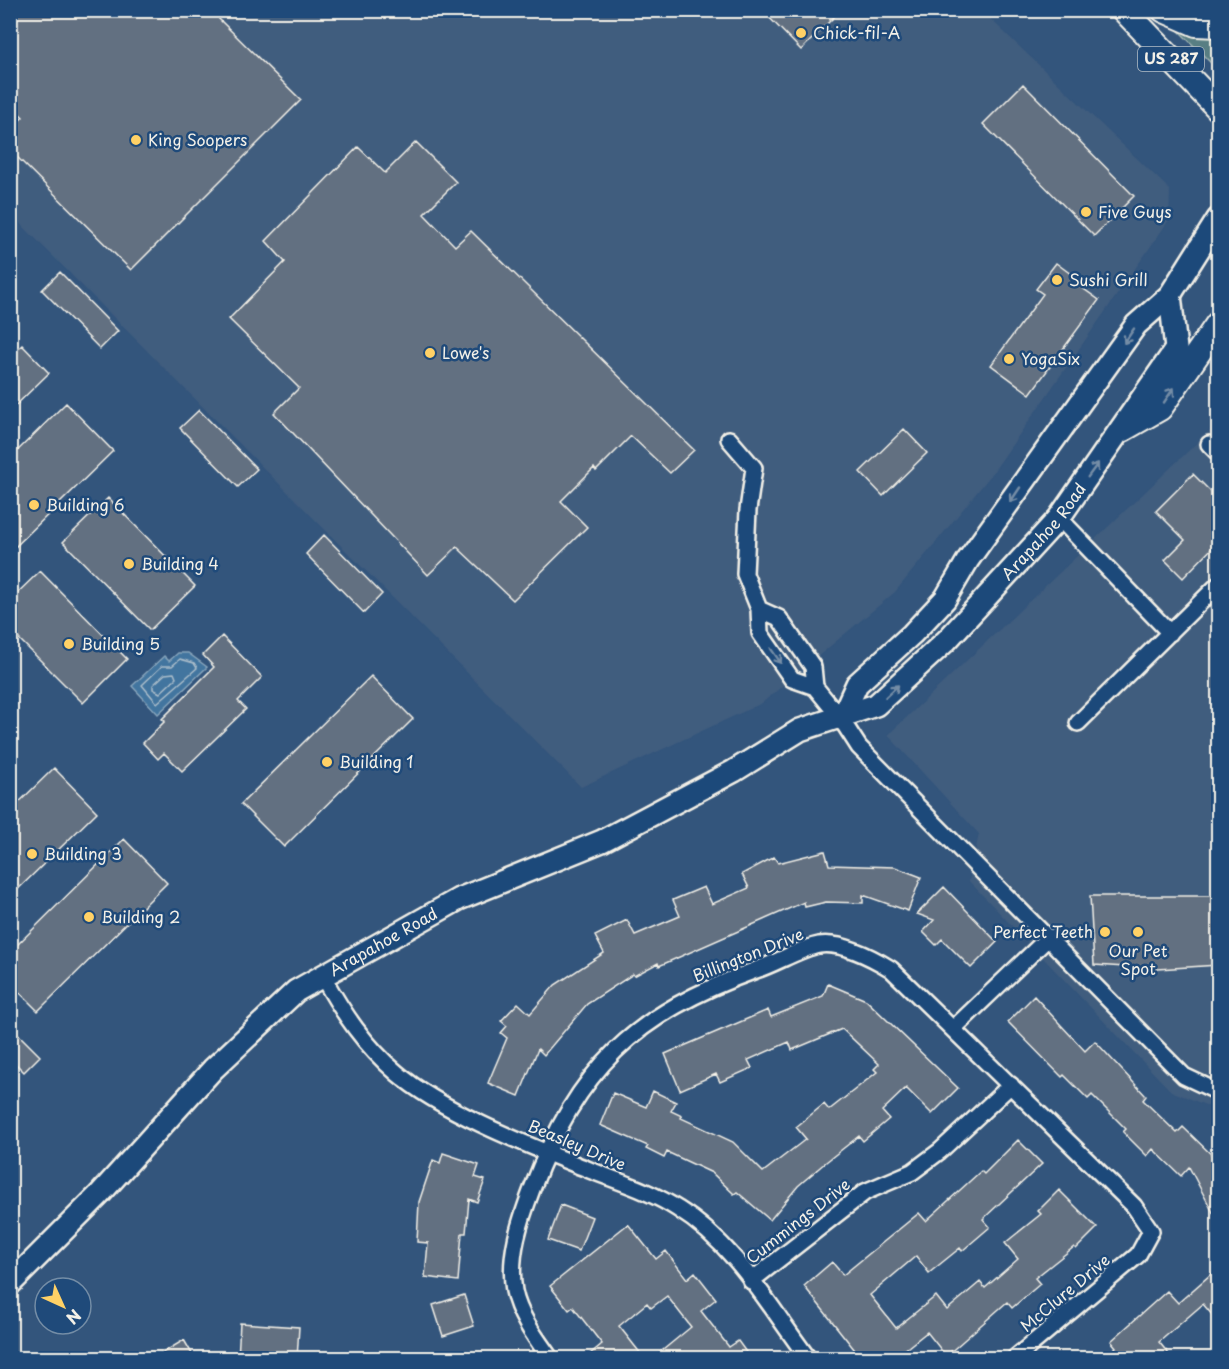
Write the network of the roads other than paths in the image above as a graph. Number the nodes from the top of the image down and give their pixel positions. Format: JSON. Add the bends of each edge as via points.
{"nodes":[{"id":1,"x":1124,"y":10,"type":"edge"},
{"id":2,"x":1164,"y":10,"type":"edge"},
{"id":3,"x":1218,"y":25,"type":"edge"},
{"id":4,"x":1218,"y":108,"type":"edge"},
{"id":5,"x":1218,"y":219,"type":"edge"},
{"id":6,"x":1170,"y":295,"type":"junction"},
{"id":7,"x":1218,"y":324,"type":"edge"},
{"id":8,"x":1123,"y":429,"type":"junction"},
{"id":9,"x":729,"y":439,"type":"dead end"},
{"id":10,"x":1059,"y":518,"type":"junction"},
{"id":11,"x":1218,"y":585,"type":"edge"},
{"id":12,"x":759,"y":609,"type":"junction"},
{"id":13,"x":1170,"y":633,"type":"junction"},
{"id":14,"x":815,"y":687,"type":"junction"},
{"id":15,"x":841,"y":718,"type":"junction"},
{"id":16,"x":1078,"y":723,"type":"dead end"},
{"id":17,"x":1048,"y":937,"type":"junction"},
{"id":18,"x":323,"y":977,"type":"junction"},
{"id":19,"x":953,"y":1029,"type":"junction"},
{"id":20,"x":1011,"y":1085,"type":"junction"},
{"id":21,"x":1218,"y":1092,"type":"edge"},
{"id":22,"x":546,"y":1152,"type":"junction"},
{"id":23,"x":1138,"y":1255,"type":"joint"},
{"id":24,"x":751,"y":1281,"type":"junction"},
{"id":25,"x":10,"y":1284,"type":"edge"},
{"id":26,"x":550,"y":1359,"type":"edge"},
{"id":27,"x":808,"y":1359,"type":"edge"},
{"id":28,"x":1015,"y":1359,"type":"edge"}],
"edges":[{"from":1,"to":4,"type":"main road","number":"US 287"},
{"from":2,"to":3,"type":"main road","via":[[1196,24]]},
{"from":5,"to":6,"type":"main road"},
{"from":6,"to":8,"type":"main road","name":"Arapahoe Road","via":[[1176,349]]},
{"from":6,"to":15,"type":"main road","one_way":true,"via":[[1136,325],[968,560],[945,599],[857,684]]},
{"from":8,"to":7,"type":"main road","one_way":true,"via":[[1160,408]]},
{"from":10,"to":8,"type":"main road","name":"Arapahoe Road","one_way":true},
{"from":9,"to":12,"type":"street","via":[[754,468],[745,574]]},
{"from":10,"to":13,"type":"street"},
{"from":15,"to":10,"type":"main road","name":"Arapahoe Road","one_way":true,"via":[[876,705],[924,662]]},
{"from":11,"to":13,"type":"street"},
{"from":12,"to":14,"type":"street","via":[[778,618],[813,667]]},
{"from":12,"to":14,"type":"street","one_way":true,"via":[[760,633],[792,680]]},
{"from":13,"to":16,"type":"street"},
{"from":14,"to":15,"type":"street"},
{"from":15,"to":17,"type":"street","via":[[859,747],[958,851],[972,860]]},
{"from":15,"to":18,"type":"main road","name":"Arapahoe Road","via":[[800,730],[734,771],[602,841],[496,882],[425,916]]},
{"from":17,"to":19,"type":"street"},
{"from":17,"to":21,"type":"street","via":[[1184,1076]]},
{"from":18,"to":22,"type":"street","name":"Beasley Drive","via":[[343,1014],[397,1073],[427,1096]]},
{"from":18,"to":25,"type":"main road","name":"Arapahoe Road","via":[[296,991],[238,1044],[99,1195]]},
{"from":19,"to":20,"type":"street","name":"Billington Drive"},
{"from":19,"to":22,"type":"street","name":"Billington Drive","via":[[891,969],[863,952],[820,945],[715,985],[653,1019],[606,1057],[569,1107]]},
{"from":20,"to":23,"type":"street","name":"Billington Drive","via":[[1134,1206],[1151,1231]]},
{"from":20,"to":24,"type":"street","name":"Cummings Drive","via":[[940,1151],[912,1172],[865,1192]]},
{"from":22,"to":24,"type":"street","name":"Beasley Drive","via":[[677,1208],[732,1254]]},
{"from":22,"to":26,"type":"street","name":"Billington Drive","via":[[519,1225],[513,1260],[514,1291],[528,1326]]},
{"from":23,"to":28,"type":"street","name":"McClure Drive"},
{"from":24,"to":27,"type":"street","name":"Beasley Drive"}]}
